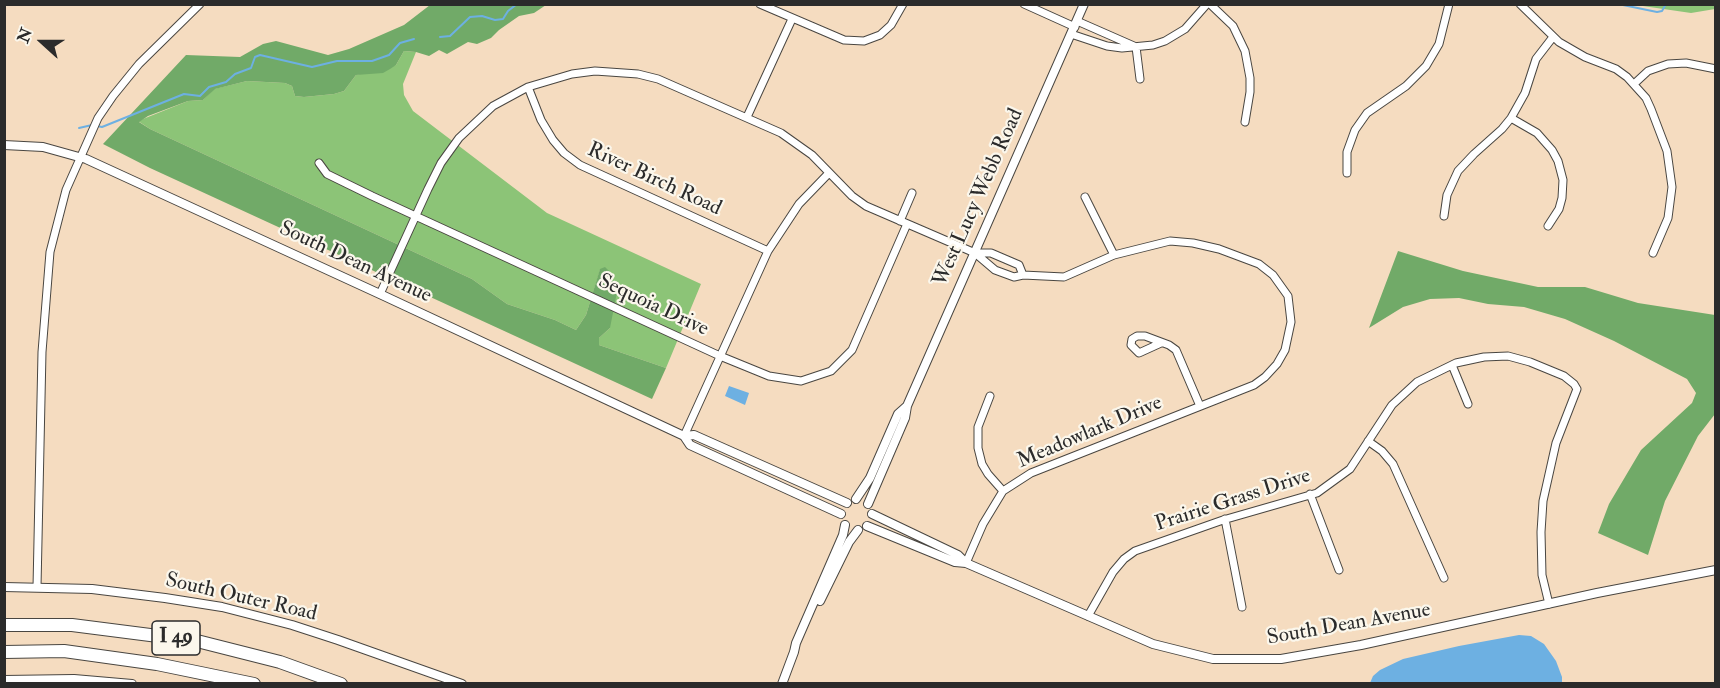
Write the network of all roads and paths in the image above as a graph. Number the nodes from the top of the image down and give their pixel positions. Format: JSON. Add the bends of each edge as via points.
{"nodes":[{"id":1,"x":200,"y":4,"type":"edge"},
{"id":2,"x":760,"y":4,"type":"edge"},
{"id":3,"x":903,"y":4,"type":"edge"},
{"id":4,"x":1024,"y":4,"type":"edge"},
{"id":5,"x":1084,"y":4,"type":"edge"},
{"id":6,"x":1208,"y":4,"type":"edge"},
{"id":7,"x":1449,"y":4,"type":"edge"},
{"id":8,"x":1520,"y":4,"type":"edge"},
{"id":9,"x":792,"y":19,"type":"junction"},
{"id":10,"x":1074,"y":27,"type":"junction"},
{"id":11,"x":1553,"y":37,"type":"junction"},
{"id":12,"x":1136,"y":47,"type":"junction"},
{"id":13,"x":1716,"y":69,"type":"edge"},
{"id":14,"x":1140,"y":79,"type":"dead end"},
{"id":15,"x":1634,"y":84,"type":"junction"},
{"id":16,"x":528,"y":87,"type":"junction"},
{"id":17,"x":747,"y":117,"type":"junction"},
{"id":18,"x":1511,"y":118,"type":"junction"},
{"id":19,"x":1245,"y":122,"type":"dead end"},
{"id":20,"x":4,"y":145,"type":"edge"},
{"id":21,"x":80,"y":158,"type":"junction"},
{"id":22,"x":319,"y":163,"type":"dead end"},
{"id":23,"x":829,"y":173,"type":"junction"},
{"id":24,"x":1347,"y":173,"type":"dead end"},
{"id":25,"x":912,"y":193,"type":"dead end"},
{"id":26,"x":1085,"y":197,"type":"dead end"},
{"id":27,"x":416,"y":216,"type":"junction"},
{"id":28,"x":1444,"y":216,"type":"dead end"},
{"id":29,"x":903,"y":223,"type":"junction"},
{"id":30,"x":1548,"y":226,"type":"dead end"},
{"id":31,"x":768,"y":251,"type":"junction"},
{"id":32,"x":975,"y":253,"type":"junction"},
{"id":33,"x":1653,"y":253,"type":"dead end"},
{"id":34,"x":1114,"y":255,"type":"junction"},
{"id":35,"x":1023,"y":274,"type":"junction"},
{"id":36,"x":380,"y":294,"type":"junction"},
{"id":37,"x":1161,"y":343,"type":"dead end"},
{"id":38,"x":720,"y":356,"type":"junction"},
{"id":39,"x":1452,"y":365,"type":"junction"},
{"id":40,"x":990,"y":396,"type":"dead end"},
{"id":41,"x":1200,"y":405,"type":"junction"},
{"id":42,"x":1468,"y":405,"type":"dead end"},
{"id":43,"x":907,"y":406,"type":"junction"},
{"id":44,"x":684,"y":436,"type":"junction"},
{"id":45,"x":1368,"y":441,"type":"junction"},
{"id":46,"x":1003,"y":491,"type":"junction"},
{"id":47,"x":1310,"y":494,"type":"junction"},
{"id":48,"x":852,"y":501,"type":"junction"},
{"id":49,"x":868,"y":504,"type":"junction"},
{"id":50,"x":841,"y":514,"type":"junction"},
{"id":51,"x":872,"y":514,"type":"junction"},
{"id":52,"x":1225,"y":519,"type":"junction"},
{"id":53,"x":845,"y":525,"type":"junction"},
{"id":54,"x":862,"y":528,"type":"junction"},
{"id":55,"x":966,"y":563,"type":"junction"},
{"id":56,"x":1339,"y":570,"type":"dead end"},
{"id":57,"x":1716,"y":570,"type":"edge"},
{"id":58,"x":1444,"y":578,"type":"dead end"},
{"id":59,"x":4,"y":586,"type":"edge"},
{"id":60,"x":37,"y":587,"type":"junction"},
{"id":61,"x":1549,"y":604,"type":"junction"},
{"id":62,"x":1242,"y":607,"type":"dead end"},
{"id":63,"x":1088,"y":616,"type":"junction"},
{"id":64,"x":4,"y":625,"type":"edge"},
{"id":65,"x":4,"y":652,"type":"edge"},
{"id":66,"x":794,"y":652,"type":"junction"},
{"id":67,"x":4,"y":680,"type":"edge"},
{"id":68,"x":132,"y":684,"type":"edge"},
{"id":69,"x":254,"y":684,"type":"edge"},
{"id":70,"x":341,"y":684,"type":"edge"},
{"id":71,"x":462,"y":684,"type":"edge"},
{"id":72,"x":782,"y":684,"type":"edge"}],
"edges":[{"from":1,"to":21,"type":"street","via":[[139,64],[113,96]]},
{"from":2,"to":9,"type":"street"},
{"from":3,"to":9,"type":"street","via":[[891,25],[864,41],[844,40]]},
{"from":4,"to":10,"type":"street"},
{"from":5,"to":10,"type":"street","name":"West Lucy Webb Road"},
{"from":6,"to":12,"type":"street","via":[[1194,22],[1176,35]]},
{"from":6,"to":19,"type":"street","via":[[1226,17],[1245,51],[1250,78]]},
{"from":7,"to":24,"type":"street","via":[[1439,44],[1426,66],[1406,86],[1367,113],[1355,130],[1347,152]]},
{"from":8,"to":11,"type":"street"},
{"from":9,"to":17,"type":"street"},
{"from":10,"to":12,"type":"street"},
{"from":10,"to":12,"type":"street","via":[[1107,46]]},
{"from":10,"to":32,"type":"street","name":"West Lucy Webb Road"},
{"from":11,"to":15,"type":"street","via":[[1616,69]]},
{"from":11,"to":18,"type":"street","via":[[1536,59],[1525,93]]},
{"from":12,"to":14,"type":"street"},
{"from":13,"to":15,"type":"street","via":[[1668,64],[1648,72]]},
{"from":15,"to":33,"type":"street","via":[[1652,109],[1670,165],[1671,203]]},
{"from":16,"to":17,"type":"street","via":[[596,71],[638,74]]},
{"from":16,"to":27,"type":"street","via":[[494,106],[459,138],[441,163]]},
{"from":16,"to":31,"type":"street","name":"River Birch Road","via":[[552,140],[580,165]]},
{"from":17,"to":23,"type":"street","via":[[796,143]]},
{"from":18,"to":28,"type":"street","via":[[1458,171],[1447,195]]},
{"from":18,"to":30,"type":"street","via":[[1545,141],[1560,167],[1562,198]]},
{"from":20,"to":21,"type":"street","name":"South Dean Avenue","via":[[43,147]]},
{"from":21,"to":36,"type":"street","name":"South Dean Avenue"},
{"from":21,"to":60,"type":"street","via":[[66,190],[50,252],[40,400]]},
{"from":22,"to":27,"type":"street","name":"Sequoia Drive","via":[[327,174]]},
{"from":23,"to":29,"type":"street","via":[[866,206]]},
{"from":23,"to":31,"type":"street","via":[[799,204]]},
{"from":25,"to":29,"type":"street","name":"Sequoia Drive"},
{"from":26,"to":34,"type":"street"},
{"from":27,"to":36,"type":"street"},
{"from":27,"to":38,"type":"street","name":"Sequoia Drive"},
{"from":29,"to":32,"type":"street"},
{"from":29,"to":38,"type":"street","name":"Sequoia Drive","via":[[852,350],[831,371],[801,381],[769,376]]},
{"from":31,"to":38,"type":"street"},
{"from":32,"to":35,"type":"street","name":"Meadowlark Drive","via":[[995,270],[1014,277]]},
{"from":32,"to":35,"type":"street","via":[[991,253],[1010,261],[1019,265]]},
{"from":32,"to":43,"type":"street","name":"West Lucy Webb Road"},
{"from":34,"to":35,"type":"street","name":"Meadowlark Drive","via":[[1064,277]]},
{"from":34,"to":41,"type":"street","name":"Meadowlark Drive","via":[[1170,241],[1193,243],[1259,264],[1284,288],[1291,322],[1285,350],[1277,364],[1254,385]]},
{"from":36,"to":44,"type":"street","name":"South Dean Avenue"},
{"from":37,"to":41,"type":"street","via":[[1176,350]]},
{"from":38,"to":44,"type":"street"},
{"from":39,"to":42,"type":"street"},
{"from":39,"to":45,"type":"street","name":"Prairie Grass Drive","via":[[1417,382],[1392,405]]},
{"from":39,"to":61,"type":"street","name":"Prairie Grass Drive","via":[[1508,356],[1564,376],[1577,389],[1556,443],[1543,501],[1542,575]]},
{"from":40,"to":46,"type":"street","via":[[978,427],[978,448],[982,464]]},
{"from":41,"to":46,"type":"street","name":"Meadowlark Drive","via":[[1031,473]]},
{"from":43,"to":48,"type":"street","name":"West Lucy Webb Road","via":[[898,414],[870,478]]},
{"from":43,"to":49,"type":"street","name":"West Lucy Webb Road"},
{"from":44,"to":48,"type":"street","name":"South Dean Avenue","via":[[694,435]]},
{"from":44,"to":50,"type":"street","name":"South Dean Avenue","via":[[690,445]]},
{"from":45,"to":47,"type":"street","name":"Prairie Grass Drive","via":[[1350,469]]},
{"from":45,"to":58,"type":"street","via":[[1394,464]]},
{"from":46,"to":55,"type":"street","name":"Meadowlark Drive"},
{"from":47,"to":52,"type":"street","name":"Prairie Grass Drive"},
{"from":47,"to":56,"type":"street"},
{"from":48,"to":49,"type":"street"},
{"from":48,"to":50,"type":"street"},
{"from":49,"to":51,"type":"street"},
{"from":50,"to":53,"type":"street"},
{"from":51,"to":54,"type":"street"},
{"from":51,"to":55,"type":"street","name":"South Dean Avenue","via":[[958,555]]},
{"from":52,"to":62,"type":"street"},
{"from":52,"to":63,"type":"street","name":"Prairie Grass Drive","via":[[1135,551],[1113,572]]},
{"from":53,"to":54,"type":"street"},
{"from":53,"to":66,"type":"street"},
{"from":54,"to":55,"type":"street","name":"South Dean Avenue"},
{"from":54,"to":66,"type":"street","via":[[849,542]]},
{"from":55,"to":63,"type":"street","name":"South Dean Avenue"},
{"from":57,"to":61,"type":"street","name":"South Dean Avenue"},
{"from":59,"to":60,"type":"street","name":"South Outer Road"},
{"from":60,"to":71,"type":"street","name":"South Outer Road","via":[[123,592],[222,608],[329,637]]},
{"from":61,"to":63,"type":"street","name":"South Dean Avenue","via":[[1281,659],[1213,659],[1153,644]]},
{"from":64,"to":70,"type":"highway","number":"I 49","via":[[72,625],[196,641],[280,662]]},
{"from":65,"to":69,"type":"highway","number":"I 49","via":[[74,652],[157,663]]},
{"from":66,"to":72,"type":"street"},
{"from":67,"to":68,"type":"street","via":[[74,679]]}]}
